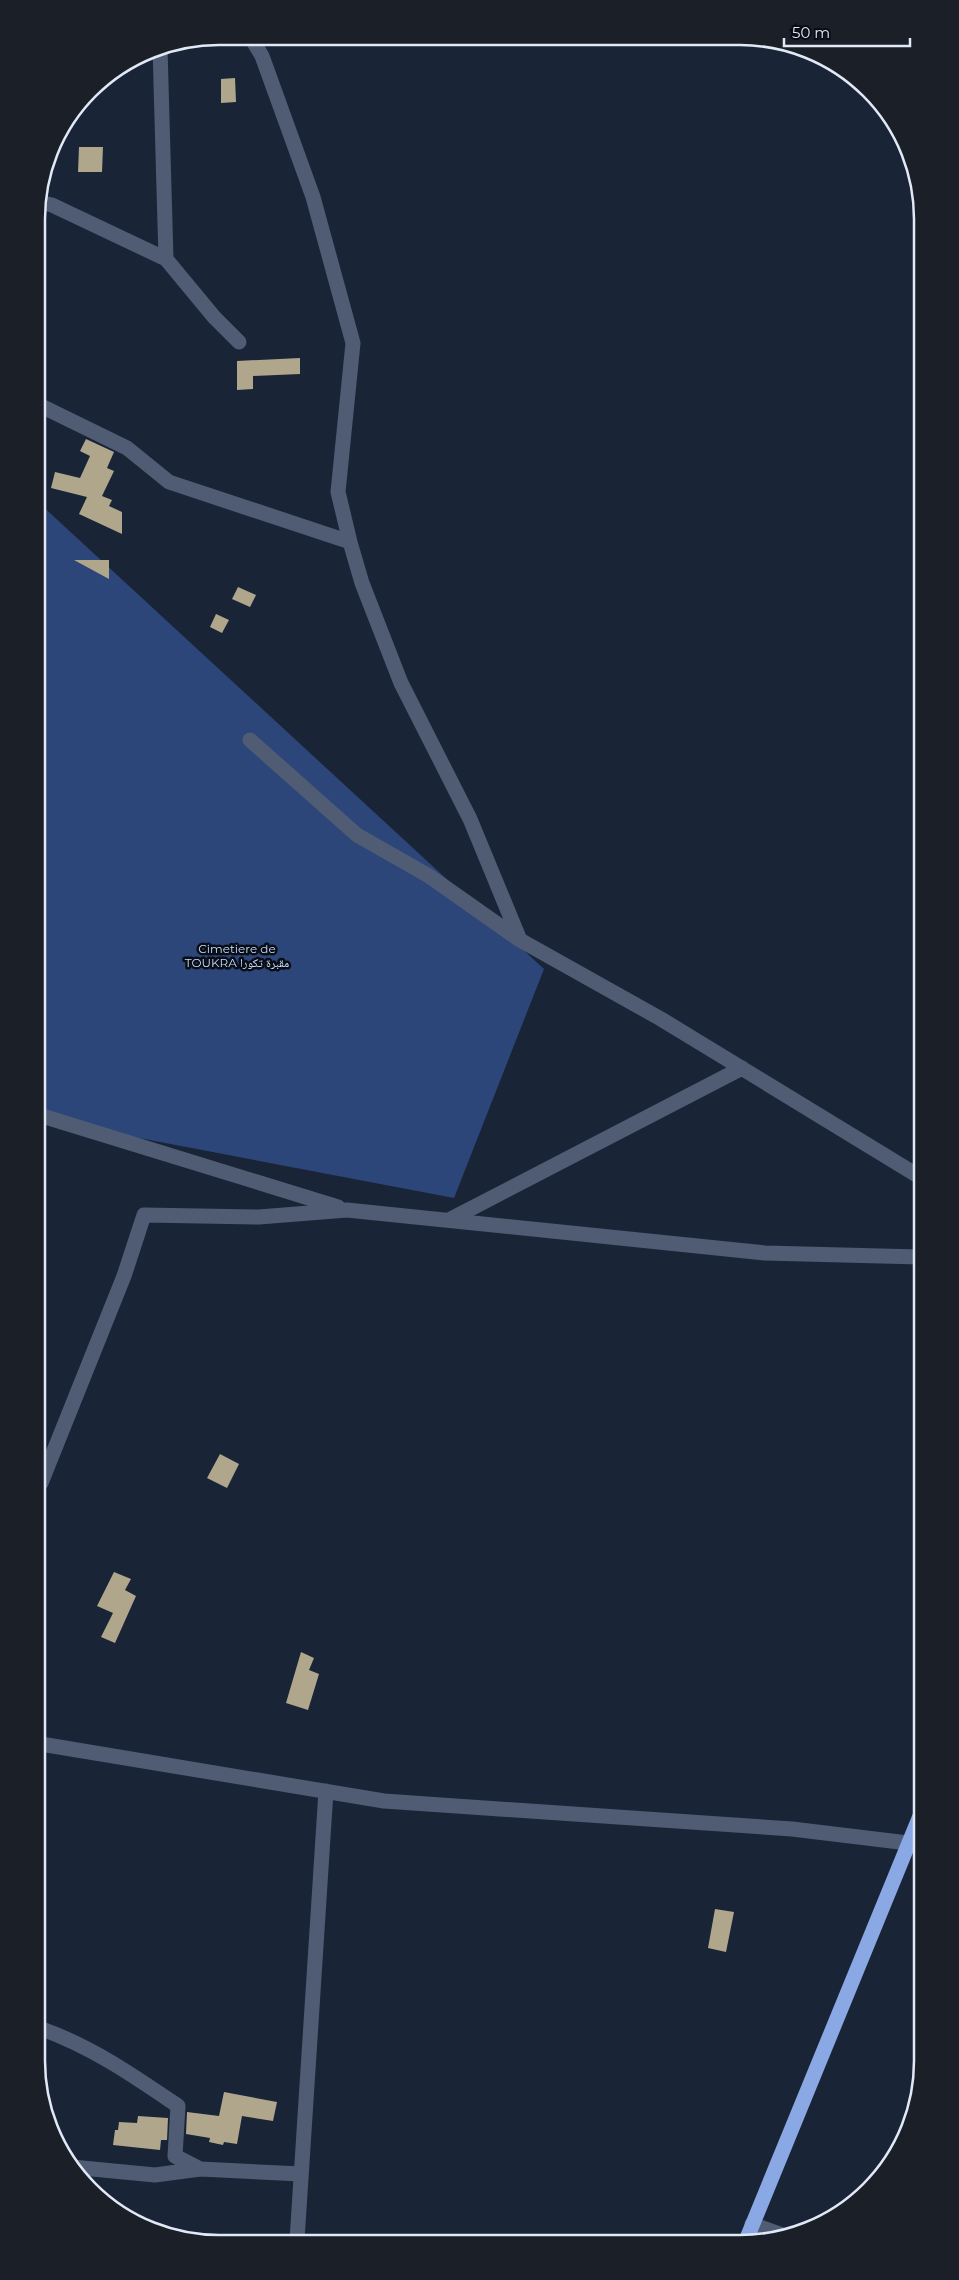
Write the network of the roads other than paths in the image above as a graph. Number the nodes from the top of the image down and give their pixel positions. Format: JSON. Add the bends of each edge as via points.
{"nodes":[{"id":1,"x":255,"y":45,"type":"edge"},
{"id":2,"x":160,"y":55,"type":"edge"},
{"id":3,"x":45,"y":204,"type":"edge"},
{"id":4,"x":166,"y":259,"type":"junction"},
{"id":5,"x":239,"y":342,"type":"dead end"},
{"id":6,"x":45,"y":408,"type":"edge"},
{"id":7,"x":350,"y":542,"type":"junction"},
{"id":8,"x":250,"y":740,"type":"dead end"},
{"id":9,"x":520,"y":940,"type":"junction"},
{"id":10,"x":742,"y":1068,"type":"junction"},
{"id":11,"x":45,"y":1117,"type":"edge"},
{"id":12,"x":914,"y":1173,"type":"edge"},
{"id":13,"x":347,"y":1210,"type":"junction"},
{"id":14,"x":449,"y":1220,"type":"junction"},
{"id":15,"x":914,"y":1257,"type":"edge"},
{"id":16,"x":45,"y":1470,"type":"edge"},
{"id":17,"x":45,"y":1745,"type":"edge"},
{"id":18,"x":326,"y":1791,"type":"junction"},
{"id":19,"x":914,"y":1829,"type":"edge"},
{"id":20,"x":908,"y":1842,"type":"junction"},
{"id":21,"x":45,"y":2030,"type":"edge"},
{"id":22,"x":82,"y":2168,"type":"edge"},
{"id":23,"x":200,"y":2169,"type":"junction"},
{"id":24,"x":301,"y":2174,"type":"junction"},
{"id":25,"x":750,"y":2231,"type":"edge"},
{"id":26,"x":764,"y":2234,"type":"edge"},
{"id":27,"x":296,"y":2235,"type":"edge"}],
"edges":[{"from":1,"to":7,"type":"street","via":[[313,197],[353,343],[338,492]]},
{"from":2,"to":4,"type":"street"},
{"from":3,"to":4,"type":"street"},
{"from":4,"to":5,"type":"street"},
{"from":6,"to":7,"type":"street","via":[[127,448],[169,482]]},
{"from":7,"to":9,"type":"street","via":[[362,583],[401,683],[470,819]]},
{"from":8,"to":9,"type":"street","via":[[357,835],[430,876]]},
{"from":9,"to":10,"type":"street"},
{"from":10,"to":12,"type":"street"},
{"from":10,"to":14,"type":"street"},
{"from":11,"to":13,"type":"street"},
{"from":13,"to":14,"type":"street"},
{"from":13,"to":16,"type":"street","via":[[259,1217],[144,1214],[124,1276]]},
{"from":14,"to":15,"type":"street","via":[[765,1253]]},
{"from":17,"to":18,"type":"street"},
{"from":18,"to":20,"type":"street","via":[[384,1801],[792,1829]]},
{"from":18,"to":24,"type":"street"},
{"from":19,"to":20,"type":"highway"},
{"from":20,"to":25,"type":"highway"},
{"from":21,"to":23,"type":"street","via":[[71,2039],[113,2062],[178,2106],[175,2156]]},
{"from":22,"to":23,"type":"street","via":[[155,2175]]},
{"from":23,"to":24,"type":"street"},
{"from":24,"to":27,"type":"street"},
{"from":25,"to":26,"type":"street"}]}
